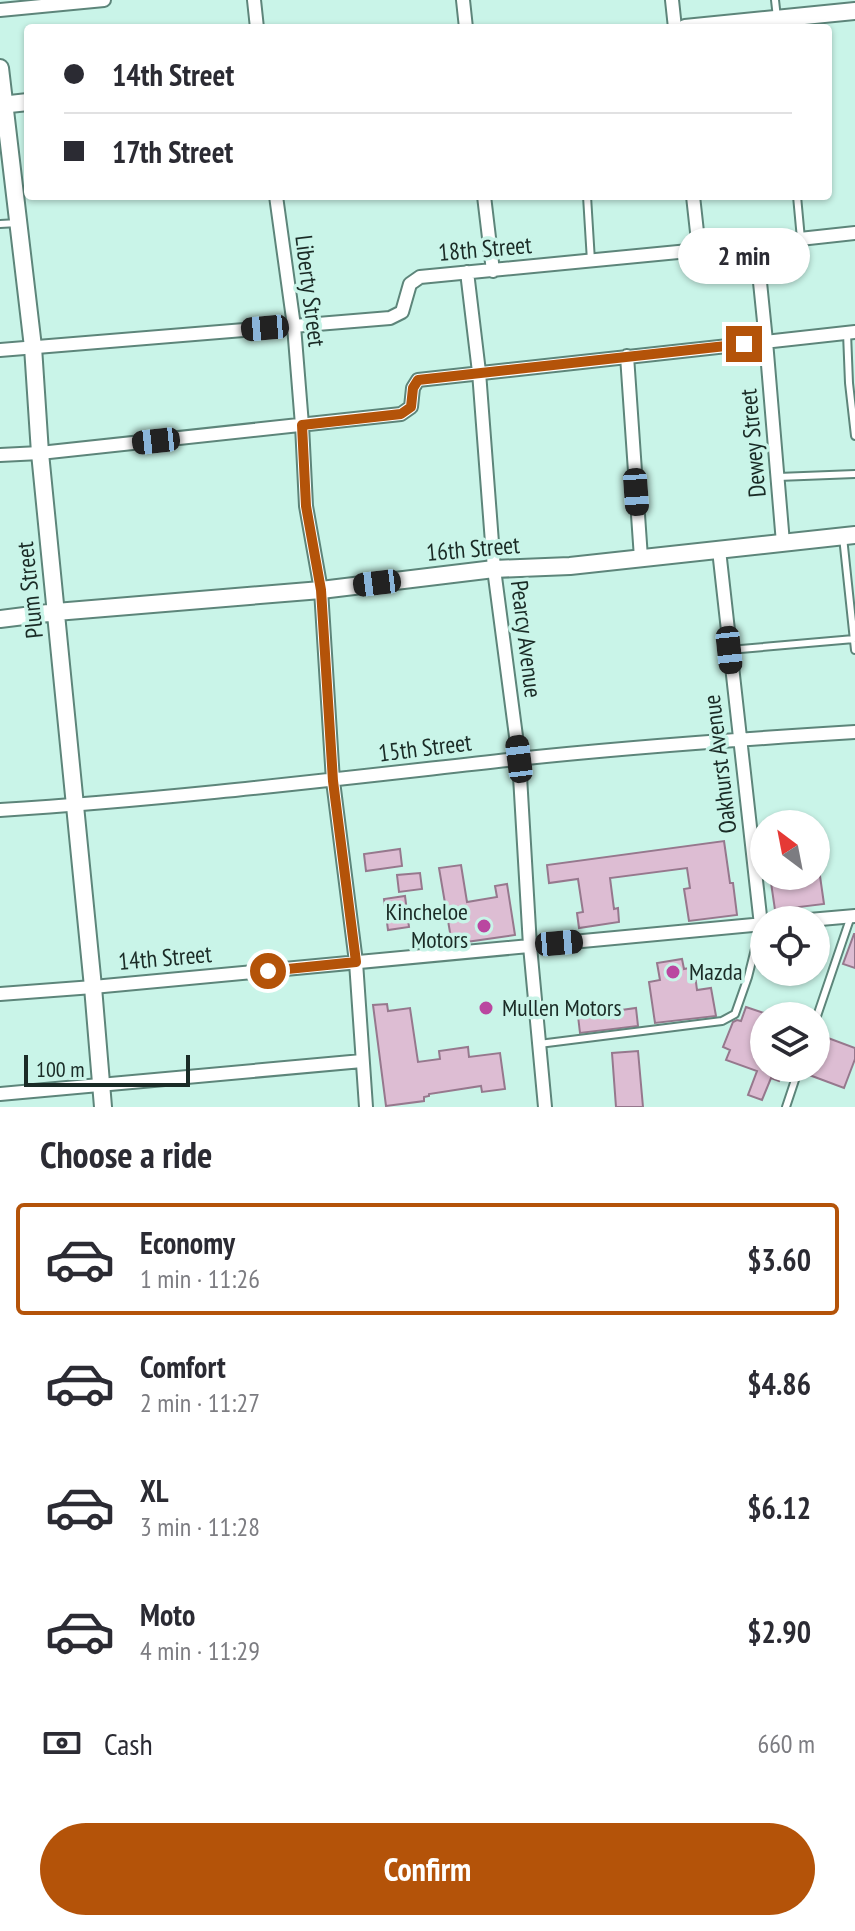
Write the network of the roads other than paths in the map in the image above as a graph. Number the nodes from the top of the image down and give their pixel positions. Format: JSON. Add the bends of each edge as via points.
{"nodes":[{"id":1,"x":104,"y":0,"type":"edge"},
{"id":2,"x":254,"y":0,"type":"edge"},
{"id":3,"x":463,"y":0,"type":"edge"},
{"id":4,"x":672,"y":0,"type":"edge"},
{"id":5,"x":775,"y":0,"type":"edge"},
{"id":6,"x":0,"y":10,"type":"edge"},
{"id":7,"x":855,"y":11,"type":"edge"},
{"id":8,"x":779,"y":21,"type":"edge"},
{"id":9,"x":257,"y":24,"type":"edge"},
{"id":10,"x":466,"y":24,"type":"edge"},
{"id":11,"x":675,"y":24,"type":"edge"},
{"id":12,"x":739,"y":24,"type":"edge"},
{"id":13,"x":0,"y":68,"type":"edge"},
{"id":14,"x":24,"y":102,"type":"edge"},
{"id":15,"x":2,"y":105,"type":"edge"},
{"id":16,"x":277,"y":200,"type":"edge"},
{"id":17,"x":484,"y":200,"type":"edge"},
{"id":18,"x":587,"y":200,"type":"edge"},
{"id":19,"x":693,"y":200,"type":"edge"},
{"id":20,"x":797,"y":200,"type":"edge"},
{"id":21,"x":18,"y":223,"type":"junction"},
{"id":22,"x":0,"y":224,"type":"edge"},
{"id":23,"x":855,"y":233,"type":"edge"},
{"id":24,"x":801,"y":239,"type":"junction"},
{"id":25,"x":756,"y":243,"type":"junction"},
{"id":26,"x":699,"y":250,"type":"junction"},
{"id":27,"x":591,"y":261,"type":"junction"},
{"id":28,"x":493,"y":271,"type":"junction"},
{"id":29,"x":467,"y":272,"type":"junction"},
{"id":30,"x":294,"y":326,"type":"junction"},
{"id":31,"x":851,"y":332,"type":"edge"},
{"id":32,"x":766,"y":341,"type":"junction"},
{"id":33,"x":33,"y":347,"type":"junction"},
{"id":34,"x":0,"y":350,"type":"edge"},
{"id":35,"x":627,"y":356,"type":"junction"},
{"id":36,"x":479,"y":372,"type":"junction"},
{"id":37,"x":302,"y":425,"type":"junction"},
{"id":38,"x":855,"y":436,"type":"edge"},
{"id":39,"x":40,"y":453,"type":"junction"},
{"id":40,"x":0,"y":455,"type":"edge"},
{"id":41,"x":855,"y":474,"type":"edge"},
{"id":42,"x":778,"y":477,"type":"junction"},
{"id":43,"x":849,"y":536,"type":"edge"},
{"id":44,"x":783,"y":543,"type":"junction"},
{"id":45,"x":719,"y":550,"type":"junction"},
{"id":46,"x":641,"y":558,"type":"junction"},
{"id":47,"x":494,"y":569,"type":"junction"},
{"id":48,"x":321,"y":590,"type":"junction"},
{"id":49,"x":56,"y":612,"type":"junction"},
{"id":50,"x":0,"y":619,"type":"edge"},
{"id":51,"x":854,"y":639,"type":"edge"},
{"id":52,"x":729,"y":650,"type":"junction"},
{"id":53,"x":855,"y":650,"type":"edge"},
{"id":54,"x":855,"y":732,"type":"edge"},
{"id":55,"x":739,"y":739,"type":"junction"},
{"id":56,"x":519,"y":759,"type":"junction"},
{"id":57,"x":333,"y":781,"type":"junction"},
{"id":58,"x":76,"y":805,"type":"junction"},
{"id":59,"x":0,"y":810,"type":"edge"},
{"id":60,"x":761,"y":906,"type":"edge"},
{"id":61,"x":853,"y":916,"type":"edge"},
{"id":62,"x":830,"y":918,"type":"edge"},
{"id":63,"x":750,"y":925,"type":"edge"},
{"id":64,"x":530,"y":946,"type":"junction"},
{"id":65,"x":356,"y":962,"type":"junction"},
{"id":66,"x":750,"y":970,"type":"edge"},
{"id":67,"x":93,"y":987,"type":"junction"},
{"id":68,"x":0,"y":994,"type":"edge"},
{"id":69,"x":822,"y":1002,"type":"edge"},
{"id":70,"x":539,"y":1044,"type":"junction"},
{"id":71,"x":362,"y":1061,"type":"junction"},
{"id":72,"x":794,"y":1082,"type":"edge"},
{"id":73,"x":101,"y":1084,"type":"junction"},
{"id":74,"x":0,"y":1094,"type":"edge"},
{"id":75,"x":103,"y":1107,"type":"edge"},
{"id":76,"x":366,"y":1107,"type":"edge"},
{"id":77,"x":545,"y":1107,"type":"edge"},
{"id":78,"x":786,"y":1107,"type":"edge"}],
"edges":[{"from":1,"to":6,"type":"street"},
{"from":2,"to":9,"type":"street"},
{"from":3,"to":10,"type":"street"},
{"from":4,"to":11,"type":"street"},
{"from":5,"to":8,"type":"lane"},
{"from":7,"to":8,"type":"street"},
{"from":8,"to":12,"type":"street"},
{"from":13,"to":15,"type":"street","name":"Plum Street"},
{"from":14,"to":15,"type":"street"},
{"from":15,"to":21,"type":"street","name":"Plum Street"},
{"from":16,"to":30,"type":"street","name":"Liberty Street"},
{"from":17,"to":28,"type":"street"},
{"from":18,"to":27,"type":"lane"},
{"from":19,"to":26,"type":"street"},
{"from":20,"to":24,"type":"lane"},
{"from":21,"to":22,"type":"lane"},
{"from":21,"to":33,"type":"street","name":"Plum Street"},
{"from":23,"to":24,"type":"street","name":"18th Street"},
{"from":24,"to":25,"type":"street","name":"18th Street"},
{"from":25,"to":26,"type":"street","name":"18th Street"},
{"from":25,"to":32,"type":"street","name":"Dewey Street"},
{"from":26,"to":27,"type":"street","name":"18th Street"},
{"from":27,"to":28,"type":"street","name":"18th Street"},
{"from":28,"to":29,"type":"street","name":"18th Street"},
{"from":29,"to":30,"type":"street","name":"18th Street","via":[[420,277],[410,284],[402,312],[390,318]]},
{"from":29,"to":36,"type":"street","name":"Pearcy Avenue"},
{"from":30,"to":33,"type":"street","name":"18th Street"},
{"from":30,"to":37,"type":"street","name":"Liberty Street"},
{"from":31,"to":32,"type":"street"},
{"from":31,"to":38,"type":"lane"},
{"from":32,"to":35,"type":"street"},
{"from":32,"to":42,"type":"street","name":"Dewey Street"},
{"from":33,"to":34,"type":"street","name":"18th Street"},
{"from":33,"to":39,"type":"street","name":"Plum Street"},
{"from":35,"to":36,"type":"street"},
{"from":35,"to":46,"type":"street"},
{"from":36,"to":37,"type":"street","via":[[418,380],[411,407],[401,414]]},
{"from":36,"to":47,"type":"street","name":"Pearcy Avenue"},
{"from":37,"to":39,"type":"street"},
{"from":37,"to":48,"type":"street","name":"Liberty Street","via":[[306,506]]},
{"from":39,"to":40,"type":"street"},
{"from":39,"to":49,"type":"street","name":"Plum Street"},
{"from":41,"to":42,"type":"lane"},
{"from":42,"to":44,"type":"street","name":"Dewey Street"},
{"from":43,"to":44,"type":"street","name":"16th Street"},
{"from":43,"to":51,"type":"lane"},
{"from":44,"to":45,"type":"street","name":"16th Street"},
{"from":45,"to":46,"type":"street","name":"16th Street"},
{"from":45,"to":52,"type":"street","name":"Oakhurst Avenue"},
{"from":46,"to":47,"type":"street","name":"16th Street"},
{"from":47,"to":48,"type":"street","name":"16th Street"},
{"from":47,"to":56,"type":"street","name":"Pearcy Avenue"},
{"from":48,"to":49,"type":"street","name":"16th Street"},
{"from":48,"to":57,"type":"street","name":"Liberty Street"},
{"from":49,"to":50,"type":"street","name":"16th Street"},
{"from":49,"to":58,"type":"street","name":"Plum Street"},
{"from":51,"to":52,"type":"lane"},
{"from":51,"to":53,"type":"lane"},
{"from":52,"to":55,"type":"street","name":"Oakhurst Avenue"},
{"from":54,"to":55,"type":"street","name":"15th Street"},
{"from":55,"to":56,"type":"street","name":"15th Street"},
{"from":55,"to":60,"type":"street","name":"Oakhurst Avenue"},
{"from":56,"to":57,"type":"street","name":"15th Street"},
{"from":56,"to":64,"type":"street","name":"Pearcy Avenue"},
{"from":57,"to":58,"type":"street","name":"15th Street"},
{"from":57,"to":65,"type":"street","name":"Liberty Street"},
{"from":58,"to":59,"type":"street","name":"15th Street"},
{"from":58,"to":67,"type":"street","name":"Plum Street"},
{"from":61,"to":62,"type":"street"},
{"from":61,"to":69,"type":"lane"},
{"from":63,"to":64,"type":"street","name":"14th Street"},
{"from":64,"to":65,"type":"street","name":"14th Street"},
{"from":64,"to":70,"type":"street","name":"Pearcy Avenue"},
{"from":65,"to":67,"type":"street","name":"14th Street"},
{"from":65,"to":71,"type":"street","name":"Liberty Street"},
{"from":66,"to":70,"type":"lane","via":[[735,1014],[722,1021]]},
{"from":67,"to":68,"type":"street","name":"14th Street"},
{"from":67,"to":73,"type":"street","name":"Plum Street"},
{"from":70,"to":77,"type":"street","name":"Pearcy Avenue"},
{"from":71,"to":73,"type":"street"},
{"from":71,"to":76,"type":"street","name":"Liberty Street"},
{"from":72,"to":78,"type":"lane"},
{"from":73,"to":74,"type":"street"},
{"from":73,"to":75,"type":"street","name":"Plum Street"}]}
